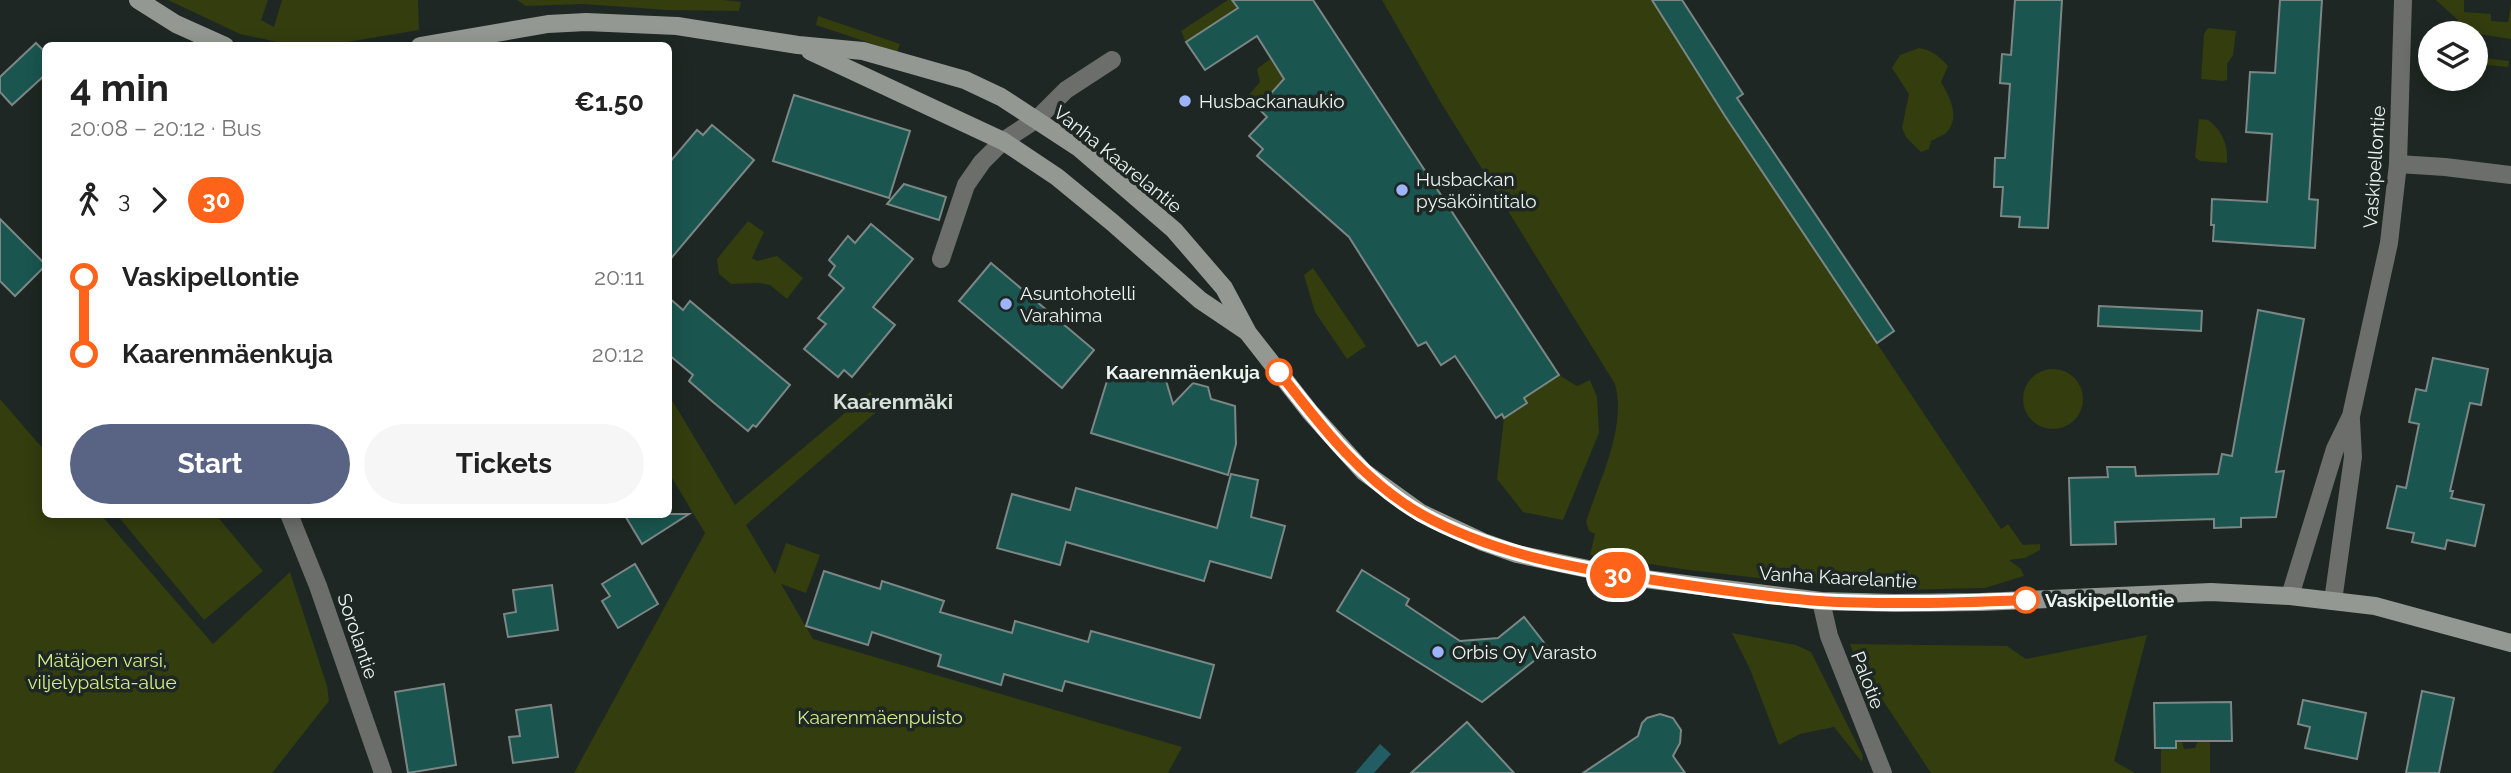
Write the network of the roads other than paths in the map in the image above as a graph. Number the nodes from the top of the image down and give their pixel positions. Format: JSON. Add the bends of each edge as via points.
{"nodes":[{"id":1,"x":138,"y":0,"type":"edge"},
{"id":2,"x":2403,"y":0,"type":"edge"},
{"id":3,"x":216,"y":42,"type":"edge"},
{"id":4,"x":443,"y":42,"type":"edge"},
{"id":5,"x":798,"y":45,"type":"junction"},
{"id":6,"x":1112,"y":60,"type":"dead end"},
{"id":7,"x":1037,"y":120,"type":"junction"},
{"id":8,"x":1003,"y":141,"type":"junction"},
{"id":9,"x":2398,"y":164,"type":"junction"},
{"id":10,"x":2511,"y":176,"type":"edge"},
{"id":11,"x":941,"y":259,"type":"dead end"},
{"id":12,"x":1248,"y":333,"type":"junction"},
{"id":13,"x":2351,"y":416,"type":"junction"},
{"id":14,"x":291,"y":518,"type":"edge"},
{"id":15,"x":2290,"y":596,"type":"junction"},
{"id":16,"x":1821,"y":601,"type":"junction"},
{"id":17,"x":2333,"y":601,"type":"junction"},
{"id":18,"x":2511,"y":643,"type":"edge"},
{"id":19,"x":383,"y":773,"type":"edge"},
{"id":20,"x":1883,"y":773,"type":"edge"}],
"edges":[{"from":1,"to":3,"type":"main road"},
{"from":2,"to":9,"type":"street","name":"Vaskipellontie"},
{"from":4,"to":5,"type":"main road","name":"Vanha Kaarelantie","via":[[586,22],[677,26]]},
{"from":5,"to":7,"type":"main road","name":"Vanha Kaarelantie","via":[[863,51],[965,80]]},
{"from":5,"to":8,"type":"main road","name":"Vanha Kaarelantie"},
{"from":6,"to":7,"type":"street","via":[[1066,90]]},
{"from":7,"to":8,"type":"street"},
{"from":7,"to":12,"type":"main road","name":"Vanha Kaarelantie","via":[[1079,148],[1174,230],[1224,288]]},
{"from":8,"to":11,"type":"street","via":[[966,186]]},
{"from":8,"to":12,"type":"main road","name":"Vanha Kaarelantie","via":[[1056,177],[1200,300]]},
{"from":9,"to":10,"type":"street"},
{"from":9,"to":13,"type":"street","name":"Vaskipellontie","via":[[2389,243]]},
{"from":12,"to":16,"type":"main road","name":"Vanha Kaarelantie","via":[[1364,472],[1420,513],[1454,530],[1517,554],[1563,565]]},
{"from":13,"to":15,"type":"street","name":"Vaskipellontie","via":[[2335,449]]},
{"from":13,"to":17,"type":"street","name":"Vaskipellontie","via":[[2353,457]]},
{"from":14,"to":19,"type":"street","name":"Sorolantie"},
{"from":15,"to":16,"type":"main road","name":"Vanha Kaarelantie","via":[[2211,592],[1981,602]]},
{"from":15,"to":17,"type":"main road","name":"Vanha Kaarelantie"},
{"from":16,"to":20,"type":"street","name":"Palotie","via":[[1829,636]]},
{"from":17,"to":18,"type":"main road","name":"Vanha Kaarelantie","via":[[2375,606]]}]}
